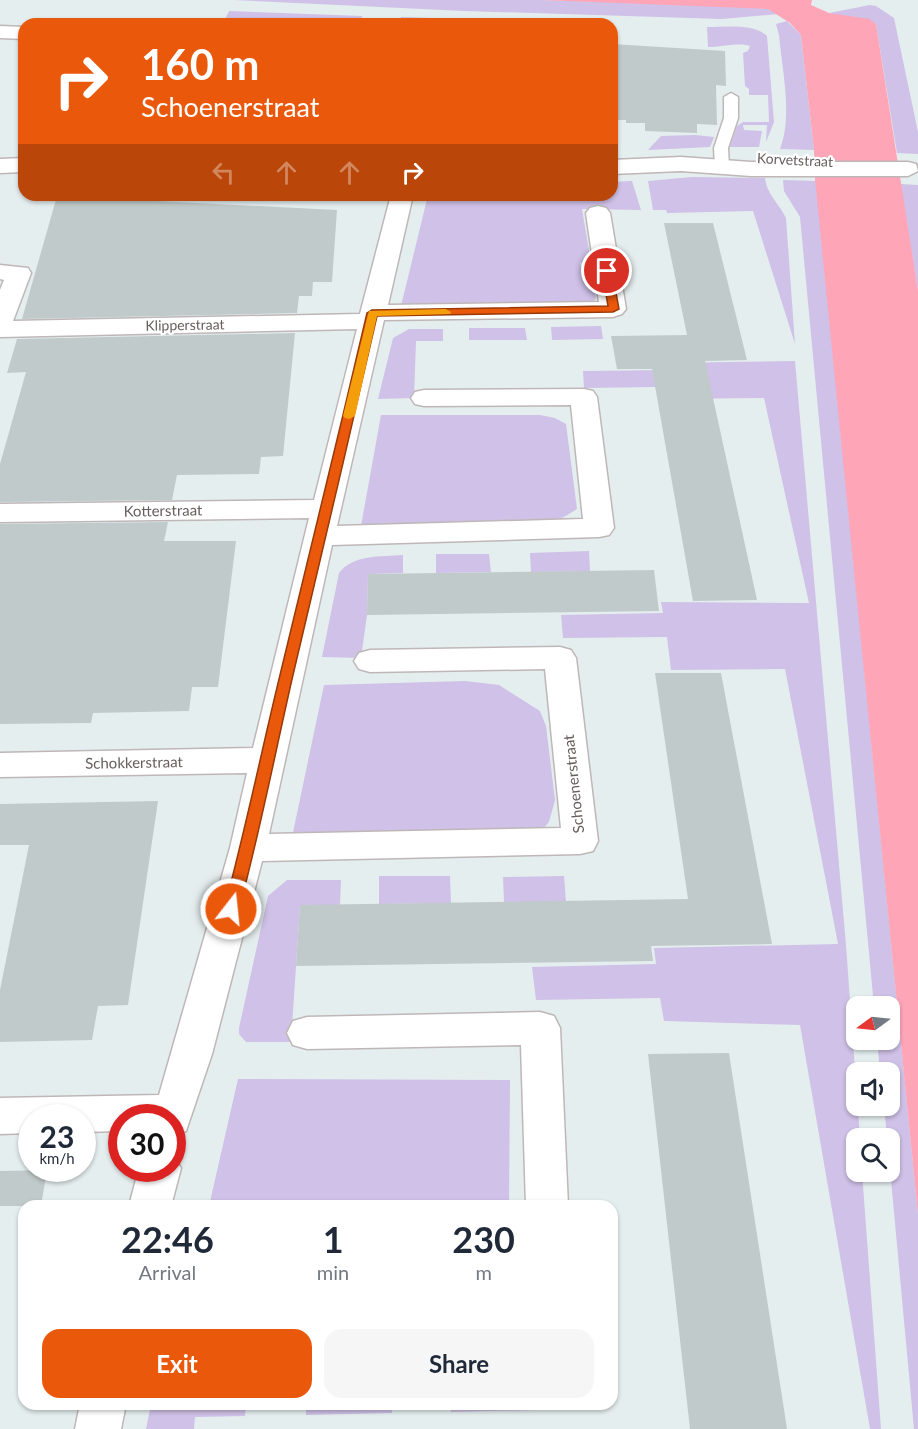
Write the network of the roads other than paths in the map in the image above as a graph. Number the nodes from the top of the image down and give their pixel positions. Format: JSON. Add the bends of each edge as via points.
{"nodes":[{"id":1,"x":0,"y":32,"type":"edge"},
{"id":2,"x":18,"y":33,"type":"edge"},
{"id":3,"x":731,"y":97,"type":"dead end"},
{"id":4,"x":721,"y":163,"type":"junction"},
{"id":5,"x":618,"y":167,"type":"edge"},
{"id":6,"x":913,"y":170,"type":"edge"},
{"id":7,"x":400,"y":201,"type":"edge"},
{"id":8,"x":598,"y":213,"type":"dead end"},
{"id":9,"x":0,"y":272,"type":"edge"},
{"id":10,"x":371,"y":317,"type":"junction"},
{"id":11,"x":0,"y":323,"type":"edge"},
{"id":12,"x":0,"y":329,"type":"edge"},
{"id":13,"x":424,"y":398,"type":"dead end"},
{"id":14,"x":0,"y":513,"type":"edge"},
{"id":15,"x":324,"y":523,"type":"junction"},
{"id":16,"x":370,"y":661,"type":"dead end"},
{"id":17,"x":267,"y":760,"type":"junction"},
{"id":18,"x":0,"y":765,"type":"edge"},
{"id":19,"x":248,"y":848,"type":"junction"},
{"id":20,"x":307,"y":1033,"type":"dead end"},
{"id":21,"x":176,"y":1104,"type":"edge"},
{"id":22,"x":108,"y":1115,"type":"edge"},
{"id":23,"x":0,"y":1116,"type":"edge"},
{"id":24,"x":156,"y":1182,"type":"edge"},
{"id":25,"x":152,"y":1200,"type":"edge"},
{"id":26,"x":547,"y":1200,"type":"edge"},
{"id":27,"x":102,"y":1410,"type":"edge"},
{"id":28,"x":98,"y":1429,"type":"edge"}],
"edges":[{"from":1,"to":2,"type":"street"},
{"from":3,"to":4,"type":"lane","via":[[731,118],[721,148]]},
{"from":4,"to":5,"type":"street","name":"Korvetstraat"},
{"from":4,"to":6,"type":"street","name":"Korvetstraat"},
{"from":7,"to":10,"type":"street"},
{"from":8,"to":10,"type":"street","via":[[613,309]]},
{"from":9,"to":11,"type":"street","via":[[20,273]]},
{"from":10,"to":12,"type":"street","name":"Klipperstraat"},
{"from":10,"to":15,"type":"street"},
{"from":13,"to":15,"type":"street","via":[[584,397],[599,528]]},
{"from":14,"to":15,"type":"street","name":"Kotterstraat"},
{"from":15,"to":17,"type":"street"},
{"from":16,"to":19,"type":"street","name":"Schoenerstraat","via":[[560,658],[580,841]]},
{"from":17,"to":18,"type":"street","name":"Schokkerstraat"},
{"from":17,"to":19,"type":"street"},
{"from":19,"to":21,"type":"street"},
{"from":20,"to":26,"type":"street","via":[[540,1028]]},
{"from":22,"to":23,"type":"street"},
{"from":24,"to":25,"type":"street"},
{"from":27,"to":28,"type":"street"}]}
